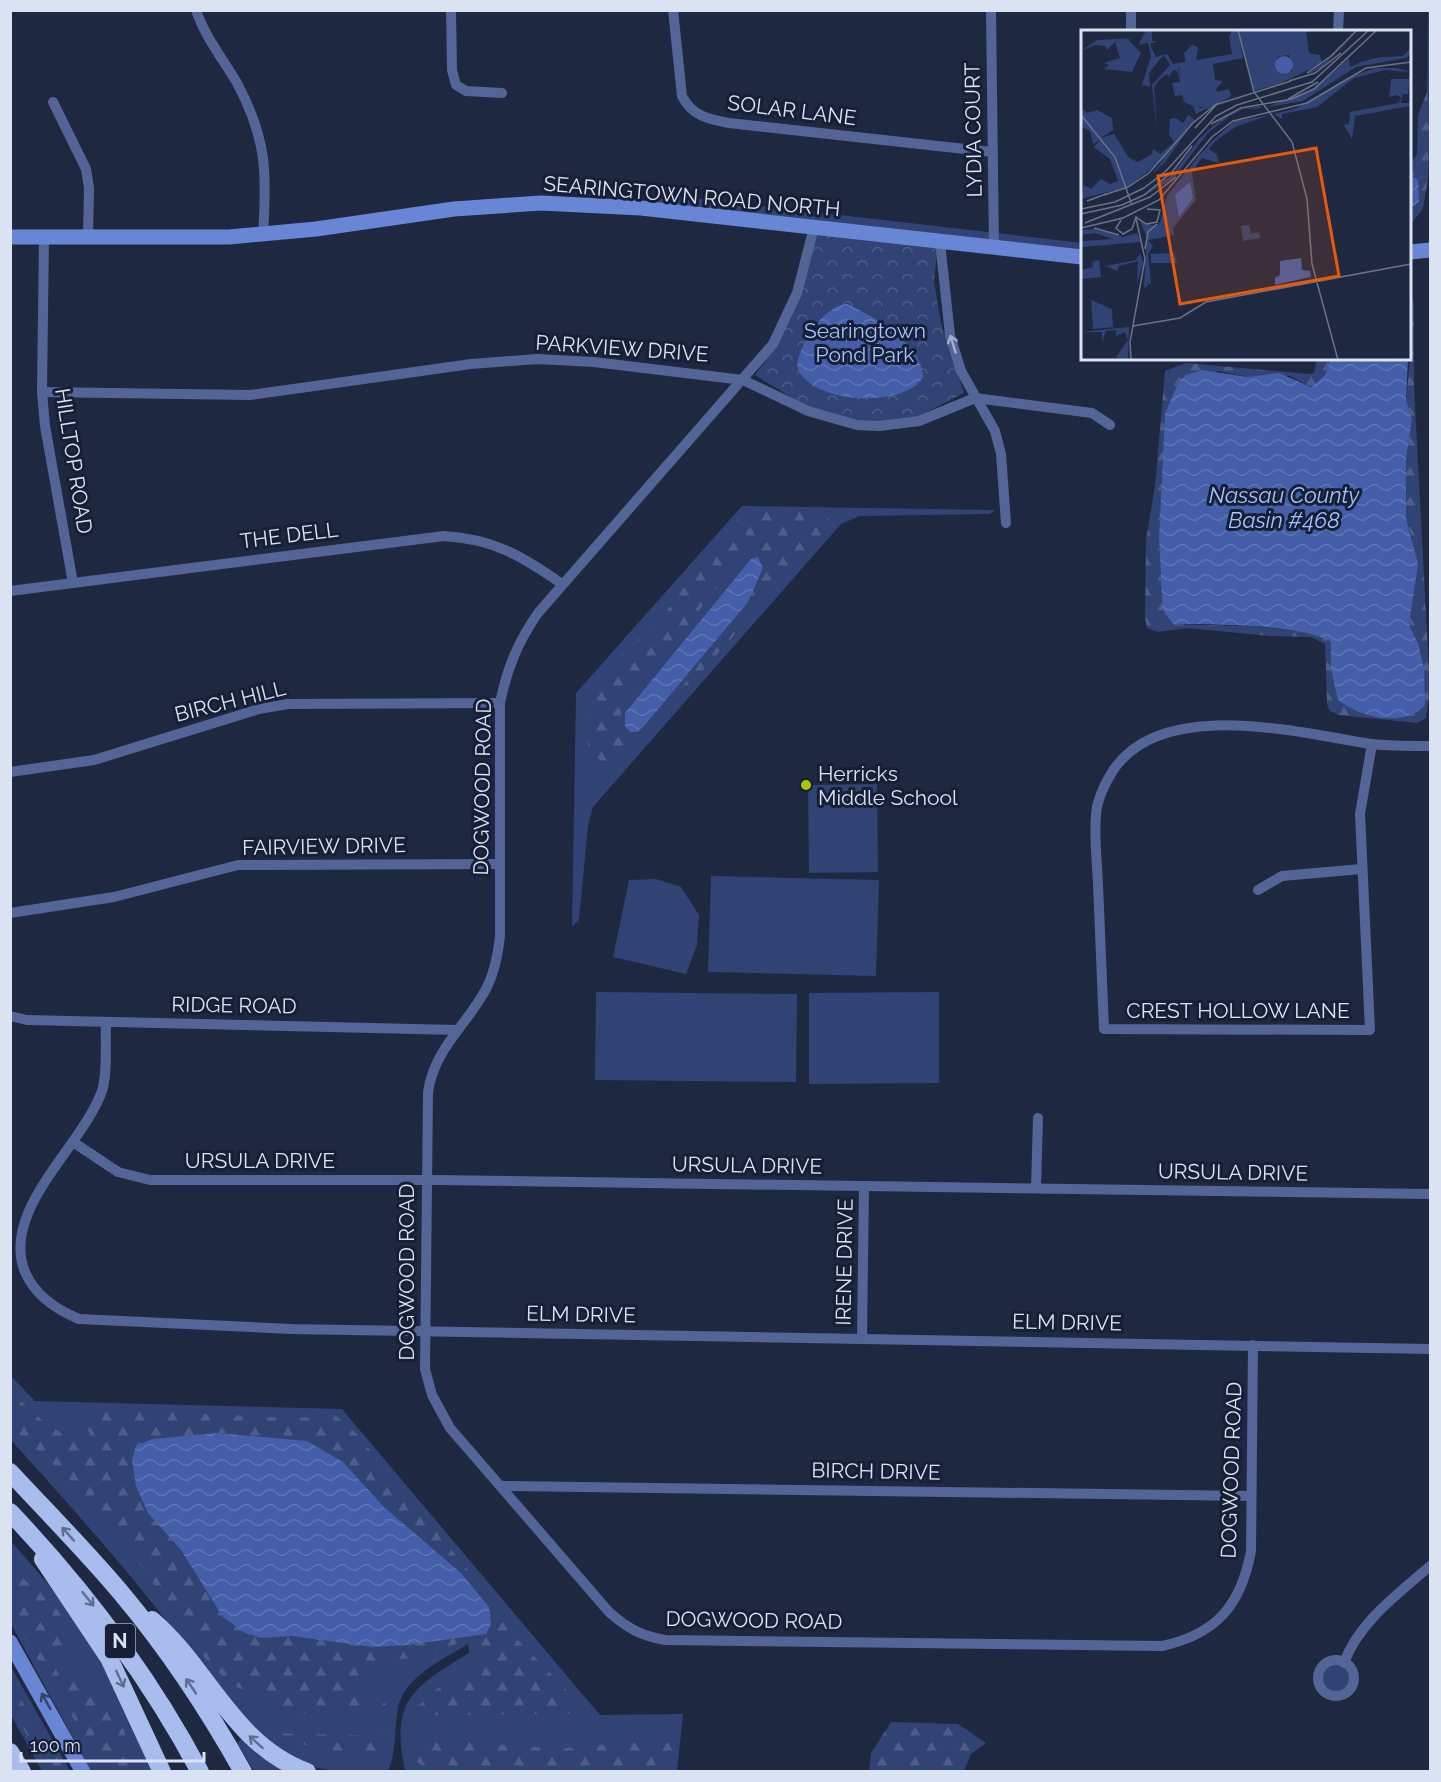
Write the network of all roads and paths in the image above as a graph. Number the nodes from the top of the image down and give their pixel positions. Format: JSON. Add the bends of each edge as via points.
{"nodes":[{"id":1,"x":196,"y":10,"type":"edge"},
{"id":2,"x":451,"y":10,"type":"edge"},
{"id":3,"x":672,"y":10,"type":"edge"},
{"id":4,"x":991,"y":10,"type":"edge"},
{"id":5,"x":1131,"y":10,"type":"edge"},
{"id":6,"x":1338,"y":10,"type":"edge"},
{"id":7,"x":1131,"y":30,"type":"edge"},
{"id":8,"x":1338,"y":30,"type":"edge"},
{"id":9,"x":502,"y":93,"type":"dead end"},
{"id":10,"x":53,"y":102,"type":"dead end"},
{"id":11,"x":992,"y":152,"type":"junction"},
{"id":12,"x":814,"y":227,"type":"junction"},
{"id":13,"x":263,"y":235,"type":"junction"},
{"id":14,"x":44,"y":236,"type":"junction"},
{"id":15,"x":10,"y":237,"type":"edge"},
{"id":16,"x":88,"y":237,"type":"junction"},
{"id":17,"x":940,"y":242,"type":"junction"},
{"id":18,"x":994,"y":249,"type":"junction"},
{"id":19,"x":1431,"y":250,"type":"edge"},
{"id":20,"x":1411,"y":252,"type":"edge"},
{"id":21,"x":1081,"y":257,"type":"edge"},
{"id":22,"x":743,"y":380,"type":"junction"},
{"id":23,"x":42,"y":392,"type":"junction"},
{"id":24,"x":975,"y":398,"type":"junction"},
{"id":25,"x":1110,"y":425,"type":"dead end"},
{"id":26,"x":1006,"y":523,"type":"dead end"},
{"id":27,"x":73,"y":583,"type":"junction"},
{"id":28,"x":562,"y":584,"type":"junction"},
{"id":29,"x":10,"y":591,"type":"edge"},
{"id":30,"x":500,"y":703,"type":"junction"},
{"id":31,"x":1372,"y":744,"type":"junction"},
{"id":32,"x":1431,"y":746,"type":"edge"},
{"id":33,"x":10,"y":772,"type":"edge"},
{"id":34,"x":500,"y":864,"type":"junction"},
{"id":35,"x":1361,"y":869,"type":"junction"},
{"id":36,"x":1258,"y":890,"type":"dead end"},
{"id":37,"x":10,"y":913,"type":"edge"},
{"id":38,"x":10,"y":1016,"type":"edge"},
{"id":39,"x":106,"y":1022,"type":"junction"},
{"id":40,"x":457,"y":1030,"type":"junction"},
{"id":41,"x":1038,"y":1118,"type":"dead end"},
{"id":42,"x":73,"y":1142,"type":"junction"},
{"id":43,"x":426,"y":1180,"type":"junction"},
{"id":44,"x":864,"y":1186,"type":"junction"},
{"id":45,"x":1036,"y":1188,"type":"junction"},
{"id":46,"x":1431,"y":1194,"type":"edge"},
{"id":47,"x":424,"y":1332,"type":"junction"},
{"id":48,"x":862,"y":1338,"type":"junction"},
{"id":49,"x":1254,"y":1346,"type":"junction"},
{"id":50,"x":1431,"y":1349,"type":"edge"},
{"id":51,"x":10,"y":1472,"type":"edge"},
{"id":52,"x":501,"y":1486,"type":"junction"},
{"id":53,"x":1251,"y":1496,"type":"junction"},
{"id":54,"x":16,"y":1518,"type":"edge"},
{"id":55,"x":1431,"y":1566,"type":"edge"},
{"id":56,"x":121,"y":1593,"type":"junction"},
{"id":57,"x":10,"y":1642,"type":"edge"},
{"id":58,"x":1344,"y":1663,"type":"dead end"},
{"id":59,"x":10,"y":1752,"type":"edge"},
{"id":60,"x":22,"y":1772,"type":"edge"},
{"id":61,"x":83,"y":1772,"type":"edge"},
{"id":62,"x":162,"y":1772,"type":"edge"},
{"id":63,"x":200,"y":1772,"type":"edge"},
{"id":64,"x":243,"y":1772,"type":"edge"},
{"id":65,"x":307,"y":1772,"type":"edge"}],
"edges":[{"from":1,"to":13,"type":"street","via":[[250,111],[264,149]]},
{"from":2,"to":9,"type":"street","via":[[456,85],[466,91]]},
{"from":3,"to":11,"type":"street","name":"SOLAR LANE","via":[[682,96],[687,107],[702,117]]},
{"from":4,"to":11,"type":"street","name":"LYDIA COURT"},
{"from":5,"to":7,"type":"street"},
{"from":6,"to":8,"type":"street"},
{"from":10,"to":16,"type":"street","via":[[86,169]]},
{"from":11,"to":18,"type":"street","name":"LYDIA COURT"},
{"from":12,"to":13,"type":"main road","name":"SEARINGTOWN ROAD NORTH","via":[[641,208],[541,203],[454,209]]},
{"from":12,"to":17,"type":"main road","name":"SEARINGTOWN ROAD NORTH"},
{"from":12,"to":22,"type":"street","name":"DOGWOOD ROAD","via":[[789,314],[773,344]]},
{"from":13,"to":16,"type":"main road","name":"SEARINGTOWN ROAD NORTH","via":[[195,239]]},
{"from":14,"to":15,"type":"main road","name":"SEARINGTOWN ROAD NORTH"},
{"from":14,"to":16,"type":"main road","name":"SEARINGTOWN ROAD NORTH"},
{"from":14,"to":23,"type":"street","name":"HILLTOP ROAD"},
{"from":17,"to":18,"type":"main road","name":"SEARINGTOWN ROAD NORTH"},
{"from":24,"to":17,"type":"street","one_way":true,"via":[[961,371],[950,335]]},
{"from":18,"to":21,"type":"main road","name":"SEARINGTOWN ROAD NORTH"},
{"from":19,"to":20,"type":"main road"},
{"from":22,"to":23,"type":"street","name":"PARKVIEW DRIVE","via":[[537,359],[471,364],[250,395]]},
{"from":22,"to":24,"type":"street","name":"PARKVIEW DRIVE","via":[[807,411],[857,425],[919,421]]},
{"from":22,"to":28,"type":"street","name":"DOGWOOD ROAD"},
{"from":23,"to":27,"type":"street","name":"HILLTOP ROAD"},
{"from":24,"to":25,"type":"street","name":"PARKVIEW DRIVE","via":[[1092,413]]},
{"from":24,"to":26,"type":"street","via":[[995,431],[1001,454]]},
{"from":27,"to":28,"type":"street","name":"THE DELL","via":[[444,536],[497,544]]},
{"from":27,"to":29,"type":"street","name":"THE DELL"},
{"from":28,"to":30,"type":"street","name":"DOGWOOD ROAD","via":[[519,640],[506,671]]},
{"from":30,"to":33,"type":"street","name":"BIRCH HILL","via":[[288,704],[259,709],[94,760]]},
{"from":30,"to":34,"type":"street","name":"DOGWOOD ROAD"},
{"from":31,"to":32,"type":"street","name":"CREST HOLLOW LANE"},
{"from":31,"to":35,"type":"street","name":"CREST HOLLOW LANE","via":[[1359,814]]},
{"from":31,"to":35,"type":"street","name":"CREST HOLLOW LANE","via":[[1303,732],[1202,727],[1170,731],[1143,741],[1123,757],[1106,781],[1096,815],[1104,1029],[1370,1030]]},
{"from":34,"to":37,"type":"street","name":"FAIRVIEW DRIVE","via":[[238,865],[114,897]]},
{"from":34,"to":40,"type":"street","name":"DOGWOOD ROAD","via":[[500,936],[493,973],[486,990]]},
{"from":35,"to":36,"type":"street","via":[[1282,876]]},
{"from":38,"to":39,"type":"street","name":"RIDGE ROAD"},
{"from":39,"to":40,"type":"street","name":"RIDGE ROAD"},
{"from":39,"to":42,"type":"street","name":"ELM DRIVE","via":[[103,1088]]},
{"from":40,"to":43,"type":"street","name":"DOGWOOD ROAD","via":[[436,1063],[429,1083]]},
{"from":41,"to":45,"type":"street"},
{"from":42,"to":43,"type":"street","name":"URSULA DRIVE","via":[[118,1172],[150,1180]]},
{"from":42,"to":47,"type":"street","name":"ELM DRIVE","via":[[27,1210],[18,1245],[29,1281],[65,1313],[102,1322]]},
{"from":43,"to":44,"type":"street","name":"URSULA DRIVE"},
{"from":43,"to":47,"type":"street","name":"DOGWOOD ROAD"},
{"from":44,"to":45,"type":"street","name":"URSULA DRIVE"},
{"from":44,"to":48,"type":"street","name":"IRENE DRIVE"},
{"from":45,"to":46,"type":"street","name":"URSULA DRIVE"},
{"from":47,"to":48,"type":"street","name":"ELM DRIVE"},
{"from":47,"to":52,"type":"street","name":"DOGWOOD ROAD","via":[[425,1369],[439,1410]]},
{"from":48,"to":49,"type":"street","name":"ELM DRIVE"},
{"from":49,"to":50,"type":"street","name":"ELM DRIVE"},
{"from":49,"to":53,"type":"street","name":"DOGWOOD ROAD"},
{"from":56,"to":51,"type":"highway","number":"N","one_way":true},
{"from":52,"to":53,"type":"street","name":"BIRCH DRIVE"},
{"from":52,"to":53,"type":"street","name":"DOGWOOD ROAD","via":[[609,1612],[628,1629],[665,1640],[1162,1646],[1186,1641],[1213,1625],[1235,1602],[1251,1551]]},
{"from":54,"to":62,"type":"highway","one_way":true,"via":[[109,1658]]},
{"from":54,"to":63,"type":"highway","number":"N","one_way":true,"via":[[68,1575],[122,1644],[172,1720]]},
{"from":55,"to":58,"type":"street","via":[[1356,1639]]},
{"from":64,"to":56,"type":"highway","number":"N","one_way":true,"via":[[176,1665]]},
{"from":65,"to":56,"type":"highway","one_way":true,"via":[[276,1757],[252,1739],[172,1637]]},
{"from":61,"to":57,"type":"main road","one_way":true},
{"from":59,"to":60,"type":"highway"}]}
